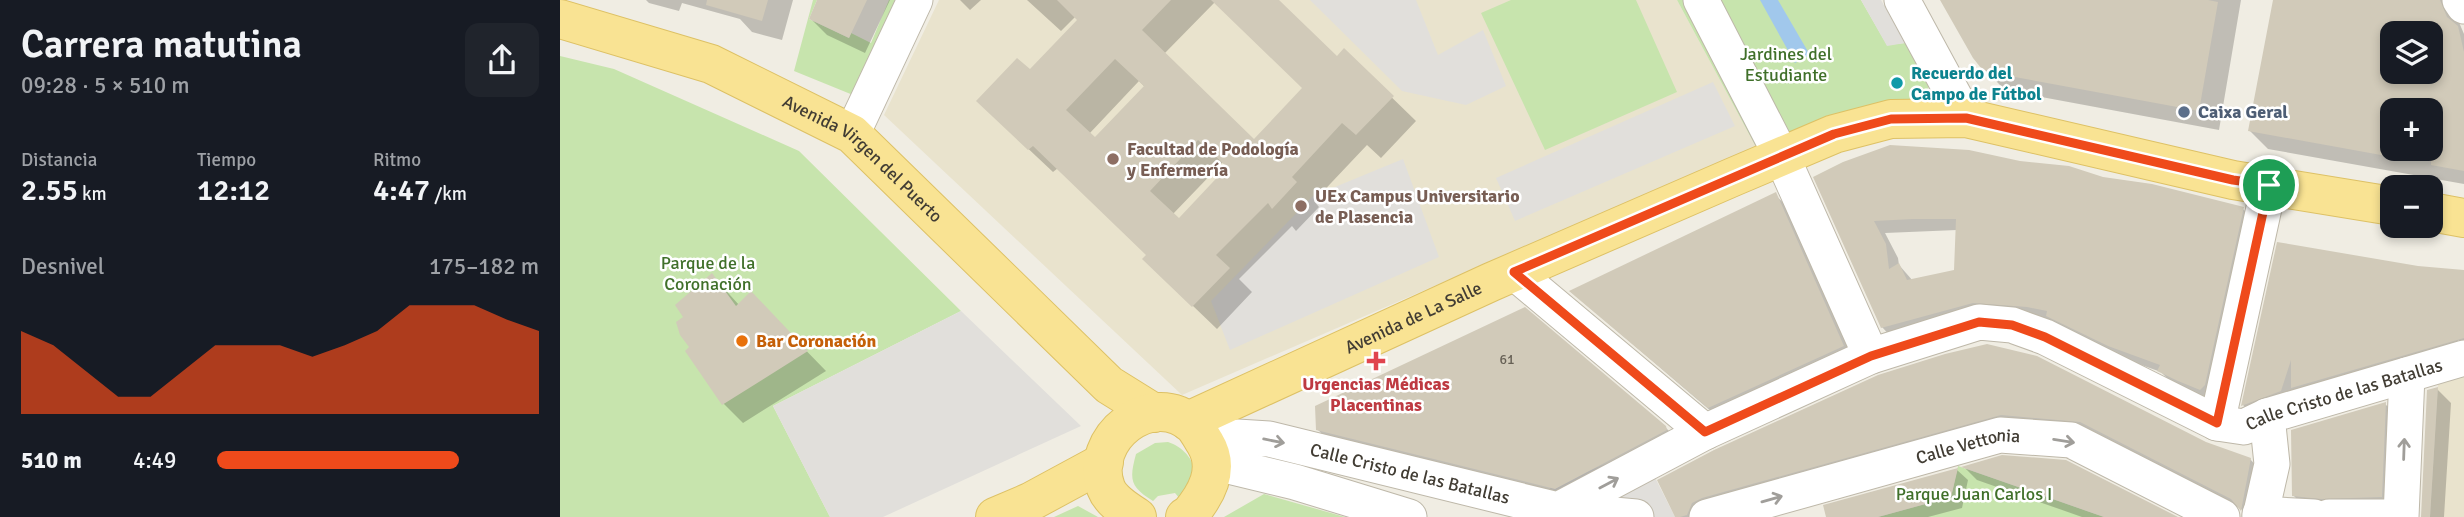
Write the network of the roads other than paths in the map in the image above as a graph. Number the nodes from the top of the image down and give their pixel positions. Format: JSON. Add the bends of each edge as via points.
{"nodes":[{"id":1,"x":915,"y":0,"type":"edge"},
{"id":2,"x":1701,"y":0,"type":"edge"},
{"id":3,"x":1902,"y":0,"type":"edge"},
{"id":4,"x":2460,"y":0,"type":"edge"},
{"id":5,"x":2464,"y":6,"type":"edge"},
{"id":6,"x":560,"y":19,"type":"edge"},
{"id":7,"x":1966,"y":118,"type":"junction"},
{"id":8,"x":852,"y":134,"type":"junction"},
{"id":9,"x":1782,"y":157,"type":"junction"},
{"id":10,"x":2269,"y":185,"type":"junction"},
{"id":11,"x":2380,"y":204,"type":"edge"},
{"id":12,"x":2443,"y":214,"type":"edge"},
{"id":13,"x":2464,"y":218,"type":"edge"},
{"id":14,"x":1514,"y":272,"type":"junction"},
{"id":15,"x":1871,"y":356,"type":"junction"},
{"id":16,"x":2464,"y":358,"type":"edge"},
{"id":17,"x":2407,"y":375,"type":"junction"},
{"id":18,"x":2267,"y":416,"type":"junction"},
{"id":19,"x":2217,"y":423,"type":"junction"},
{"id":20,"x":1705,"y":432,"type":"junction"},
{"id":21,"x":1185,"y":453,"type":"edge"},
{"id":22,"x":1105,"y":475,"type":"junction"},
{"id":23,"x":1558,"y":510,"type":"junction"},
{"id":24,"x":2260,"y":515,"type":"edge"},
{"id":25,"x":995,"y":517,"type":"edge"},
{"id":26,"x":1137,"y":517,"type":"edge"},
{"id":27,"x":1409,"y":517,"type":"edge"},
{"id":28,"x":1636,"y":517,"type":"edge"},
{"id":29,"x":1707,"y":517,"type":"edge"},
{"id":30,"x":2222,"y":517,"type":"edge"},
{"id":31,"x":2314,"y":517,"type":"edge"},
{"id":32,"x":2329,"y":517,"type":"edge"},
{"id":33,"x":2386,"y":517,"type":"edge"},
{"id":34,"x":2401,"y":517,"type":"edge"}],
"edges":[{"from":1,"to":8,"type":"street"},
{"from":2,"to":9,"type":"street"},
{"from":3,"to":7,"type":"street"},
{"from":4,"to":5,"type":"street"},
{"from":6,"to":8,"type":"main road","name":"Avenida Virgen del Puerto","via":[[711,64]]},
{"from":7,"to":9,"type":"main road","name":"Avenida de La Salle","via":[[1891,119],[1834,134]]},
{"from":7,"to":10,"type":"main road","name":"Avenida de La Salle"},
{"from":8,"to":21,"type":"main road","name":"Avenida Virgen del Puerto"},
{"from":9,"to":14,"type":"main road","name":"Avenida de La Salle"},
{"from":9,"to":15,"type":"street"},
{"from":10,"to":11,"type":"main road","name":"Avenida de La Salle"},
{"from":10,"to":19,"type":"street"},
{"from":12,"to":13,"type":"main road"},
{"from":14,"to":20,"type":"street"},
{"from":14,"to":21,"type":"main road","name":"Avenida de La Salle","via":[[1283,379]]},
{"from":15,"to":19,"type":"street","name":"Calle Cristo de las Batallas","via":[[1979,322],[2012,325]]},
{"from":15,"to":20,"type":"street","name":"Calle Cristo de las Batallas"},
{"from":16,"to":17,"type":"street","name":"Calle Cristo de las Batallas"},
{"from":17,"to":18,"type":"street","name":"Calle Cristo de las Batallas"},
{"from":34,"to":17,"type":"street","one_way":true},
{"from":18,"to":19,"type":"street","name":"Calle Cristo de las Batallas","via":[[2244,427]]},
{"from":18,"to":24,"type":"street","via":[[2272,464]]},
{"from":23,"to":20,"type":"street","name":"Calle Cristo de las Batallas","one_way":true},
{"from":21,"to":22,"type":"main road","via":[[1115,434]]},
{"from":21,"to":23,"type":"street","name":"Calle Cristo de las Batallas","one_way":true,"via":[[1237,437],[1269,439]]},
{"from":21,"to":27,"type":"street","via":[[1245,485],[1303,485]]},
{"from":22,"to":25,"type":"main road"},
{"from":22,"to":26,"type":"main road","via":[[1122,508]]},
{"from":23,"to":28,"type":"street"},
{"from":24,"to":31,"type":"street"},
{"from":29,"to":30,"type":"street","name":"Calle Vettonia","one_way":true,"via":[[2000,435],[2071,440]]},
{"from":32,"to":33,"type":"street"}]}
